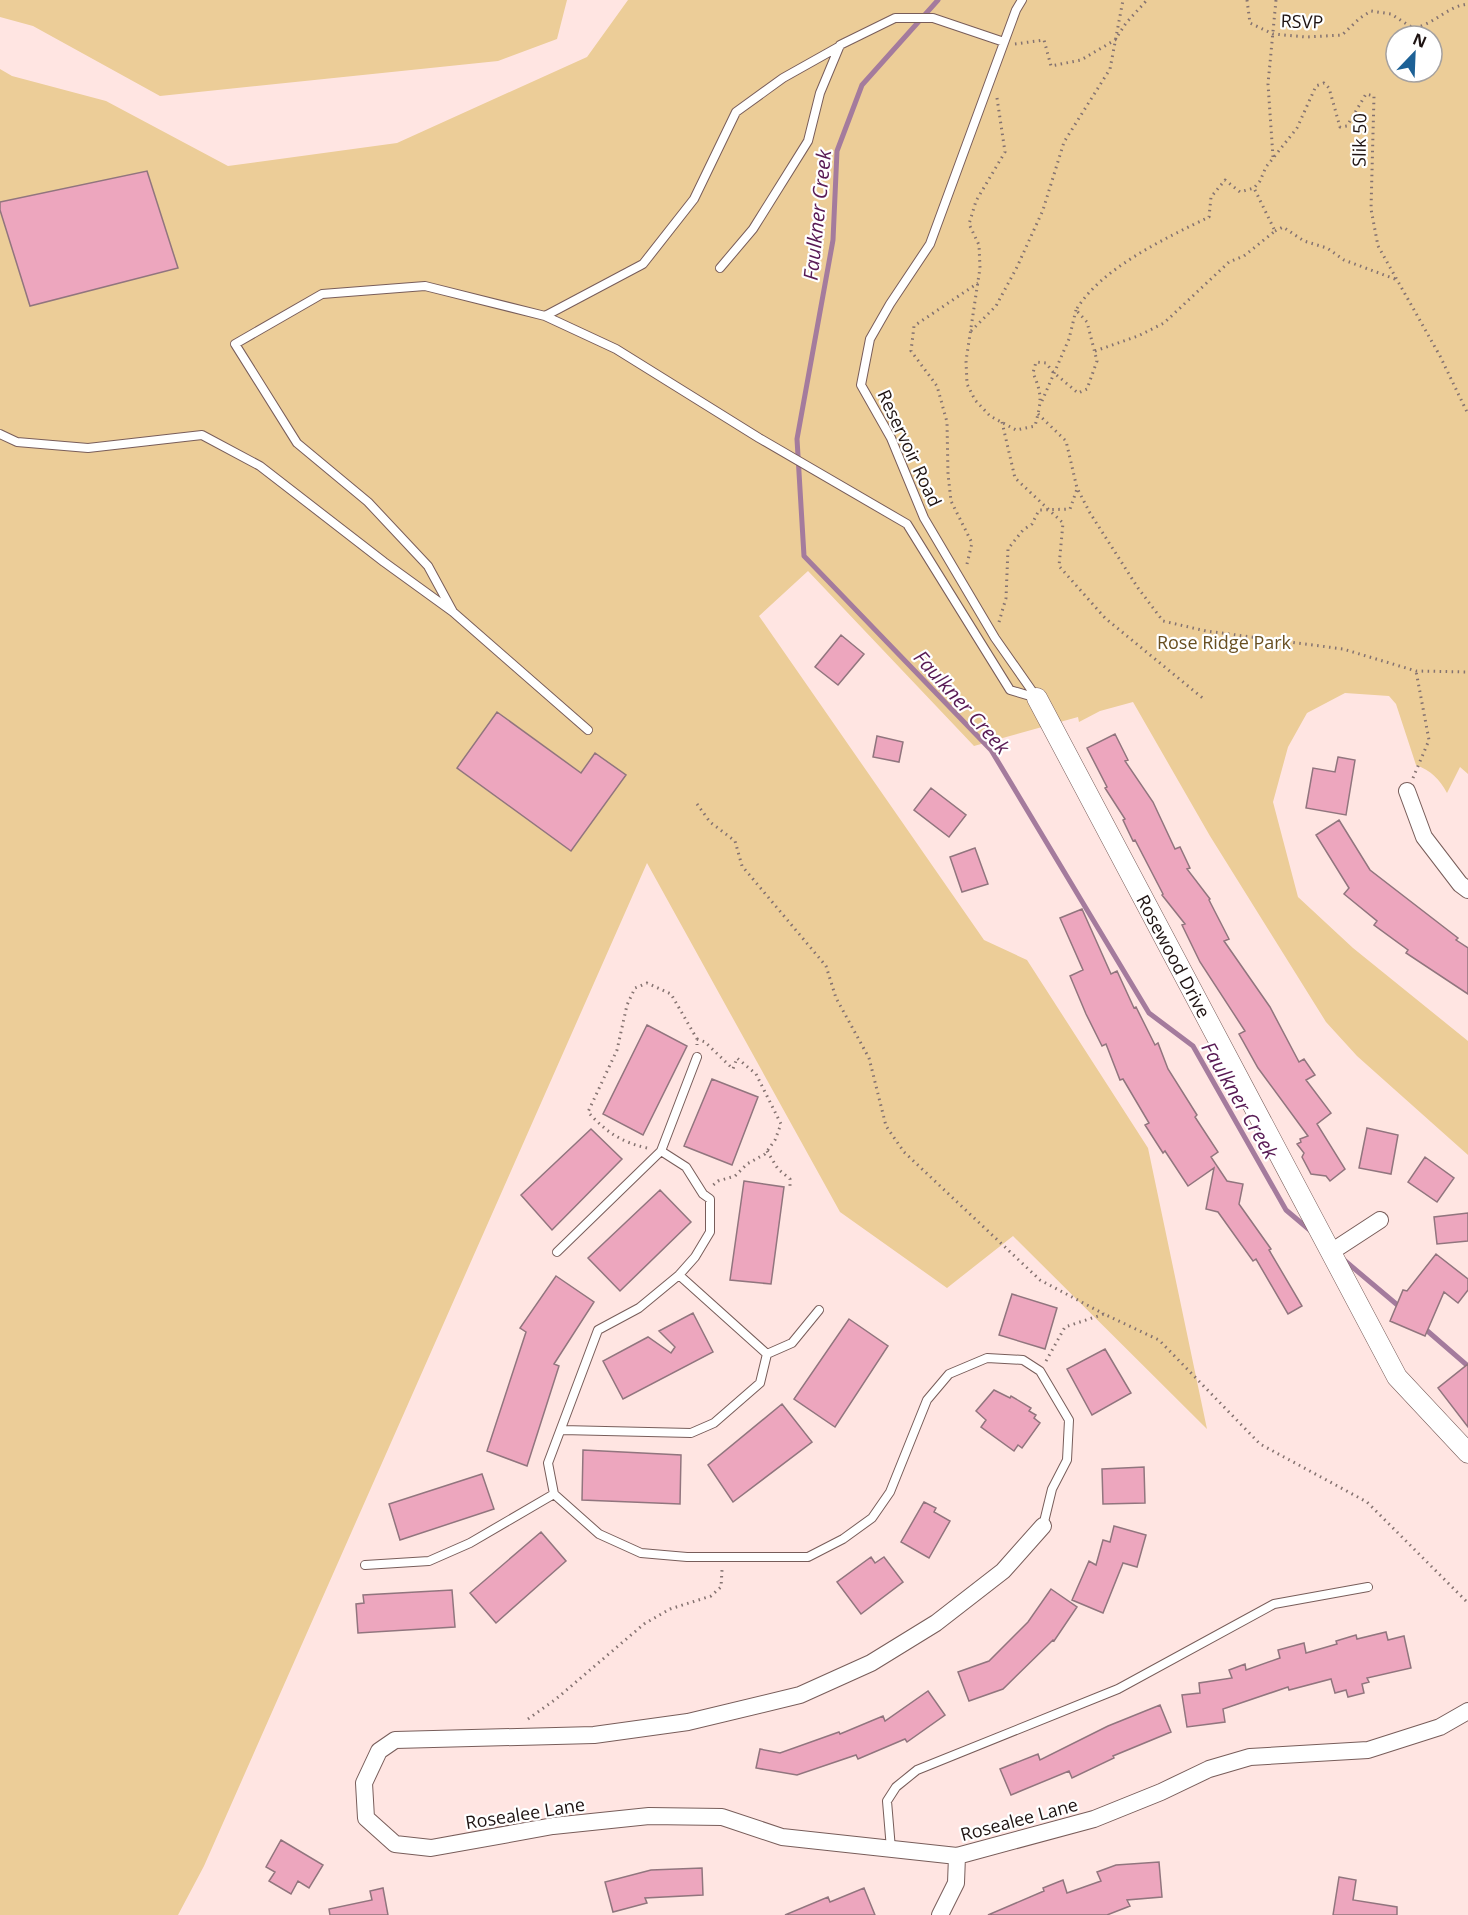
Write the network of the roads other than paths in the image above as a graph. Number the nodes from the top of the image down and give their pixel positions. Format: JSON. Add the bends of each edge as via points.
{"nodes":[{"id":1,"x":1022,"y":0,"type":"edge"},
{"id":2,"x":1004,"y":42,"type":"junction"},
{"id":3,"x":840,"y":45,"type":"junction"},
{"id":4,"x":720,"y":268,"type":"dead end"},
{"id":5,"x":545,"y":316,"type":"junction"},
{"id":6,"x":0,"y":434,"type":"edge"},
{"id":7,"x":453,"y":612,"type":"junction"},
{"id":8,"x":1037,"y":698,"type":"junction"},
{"id":9,"x":588,"y":730,"type":"dead end"},
{"id":10,"x":1407,"y":791,"type":"road end"},
{"id":11,"x":1468,"y":890,"type":"edge"},
{"id":12,"x":697,"y":1057,"type":"road end"},
{"id":13,"x":661,"y":1150,"type":"junction"},
{"id":14,"x":1380,"y":1220,"type":"dead end"},
{"id":15,"x":557,"y":1252,"type":"dead end"},
{"id":16,"x":1331,"y":1252,"type":"junction"},
{"id":17,"x":679,"y":1275,"type":"junction"},
{"id":18,"x":819,"y":1310,"type":"dead end"},
{"id":19,"x":767,"y":1354,"type":"junction"},
{"id":20,"x":562,"y":1430,"type":"junction"},
{"id":21,"x":1468,"y":1453,"type":"edge"},
{"id":22,"x":554,"y":1494,"type":"junction"},
{"id":23,"x":1043,"y":1526,"type":"joint"},
{"id":24,"x":364,"y":1566,"type":"dead end"},
{"id":25,"x":1368,"y":1587,"type":"dead end"},
{"id":26,"x":1468,"y":1711,"type":"edge"},
{"id":27,"x":891,"y":1849,"type":"junction"},
{"id":28,"x":957,"y":1856,"type":"junction"},
{"id":29,"x":940,"y":1915,"type":"edge"}],
"edges":[{"from":1,"to":2,"type":"lane","name":"Reservoir Road"},
{"from":2,"to":3,"type":"lane","via":[[933,18],[896,18]]},
{"from":2,"to":8,"type":"lane","name":"Reservoir Road","via":[[930,244],[870,339],[861,384],[891,438],[924,518],[995,638]]},
{"from":3,"to":4,"type":"lane","via":[[820,93],[808,141],[753,229]]},
{"from":3,"to":5,"type":"lane","via":[[783,78],[736,112],[694,199],[643,264]]},
{"from":5,"to":7,"type":"lane","via":[[425,286],[322,294],[235,344],[297,443],[368,502],[428,566]]},
{"from":5,"to":8,"type":"lane","via":[[616,349],[907,525],[1010,690]]},
{"from":6,"to":7,"type":"lane","via":[[17,442],[88,448],[202,435],[260,466]]},
{"from":7,"to":9,"type":"lane"},
{"from":8,"to":16,"type":"street","name":"Rosewood Drive"},
{"from":10,"to":11,"type":"street","via":[[1424,837]]},
{"from":12,"to":13,"type":"lane"},
{"from":13,"to":15,"type":"lane"},
{"from":13,"to":17,"type":"lane","via":[[686,1167],[710,1199],[710,1232]]},
{"from":14,"to":16,"type":"street"},
{"from":16,"to":21,"type":"street","name":"Rosewood Drive","via":[[1397,1377]]},
{"from":17,"to":19,"type":"lane"},
{"from":17,"to":20,"type":"lane","via":[[639,1308],[598,1330]]},
{"from":18,"to":19,"type":"lane","via":[[792,1343]]},
{"from":19,"to":20,"type":"lane","via":[[760,1383],[714,1423],[691,1433]]},
{"from":20,"to":22,"type":"lane","via":[[548,1463]]},
{"from":22,"to":23,"type":"lane","via":[[599,1534],[641,1553],[808,1557],[872,1518],[890,1492],[927,1400],[949,1374],[987,1358],[1023,1360],[1040,1371],[1069,1420],[1068,1460],[1052,1489]]},
{"from":22,"to":24,"type":"lane","via":[[470,1543],[429,1561]]},
{"from":23,"to":27,"type":"street","name":"Rosealee Lane","via":[[1003,1571],[936,1623],[871,1663],[800,1695],[688,1722],[594,1735],[395,1740],[379,1751],[364,1783],[366,1818],[396,1844],[431,1848],[553,1826],[649,1816],[722,1817],[782,1837]]},
{"from":25,"to":27,"type":"lane","via":[[1274,1604],[1118,1689],[917,1770],[896,1787],[887,1801]]},
{"from":26,"to":28,"type":"street","name":"Rosealee Lane","via":[[1440,1727],[1368,1750],[1250,1757],[1209,1769],[1094,1819]]},
{"from":27,"to":28,"type":"street","name":"Rosealee Lane"},
{"from":28,"to":29,"type":"street","via":[[956,1883]]}]}
